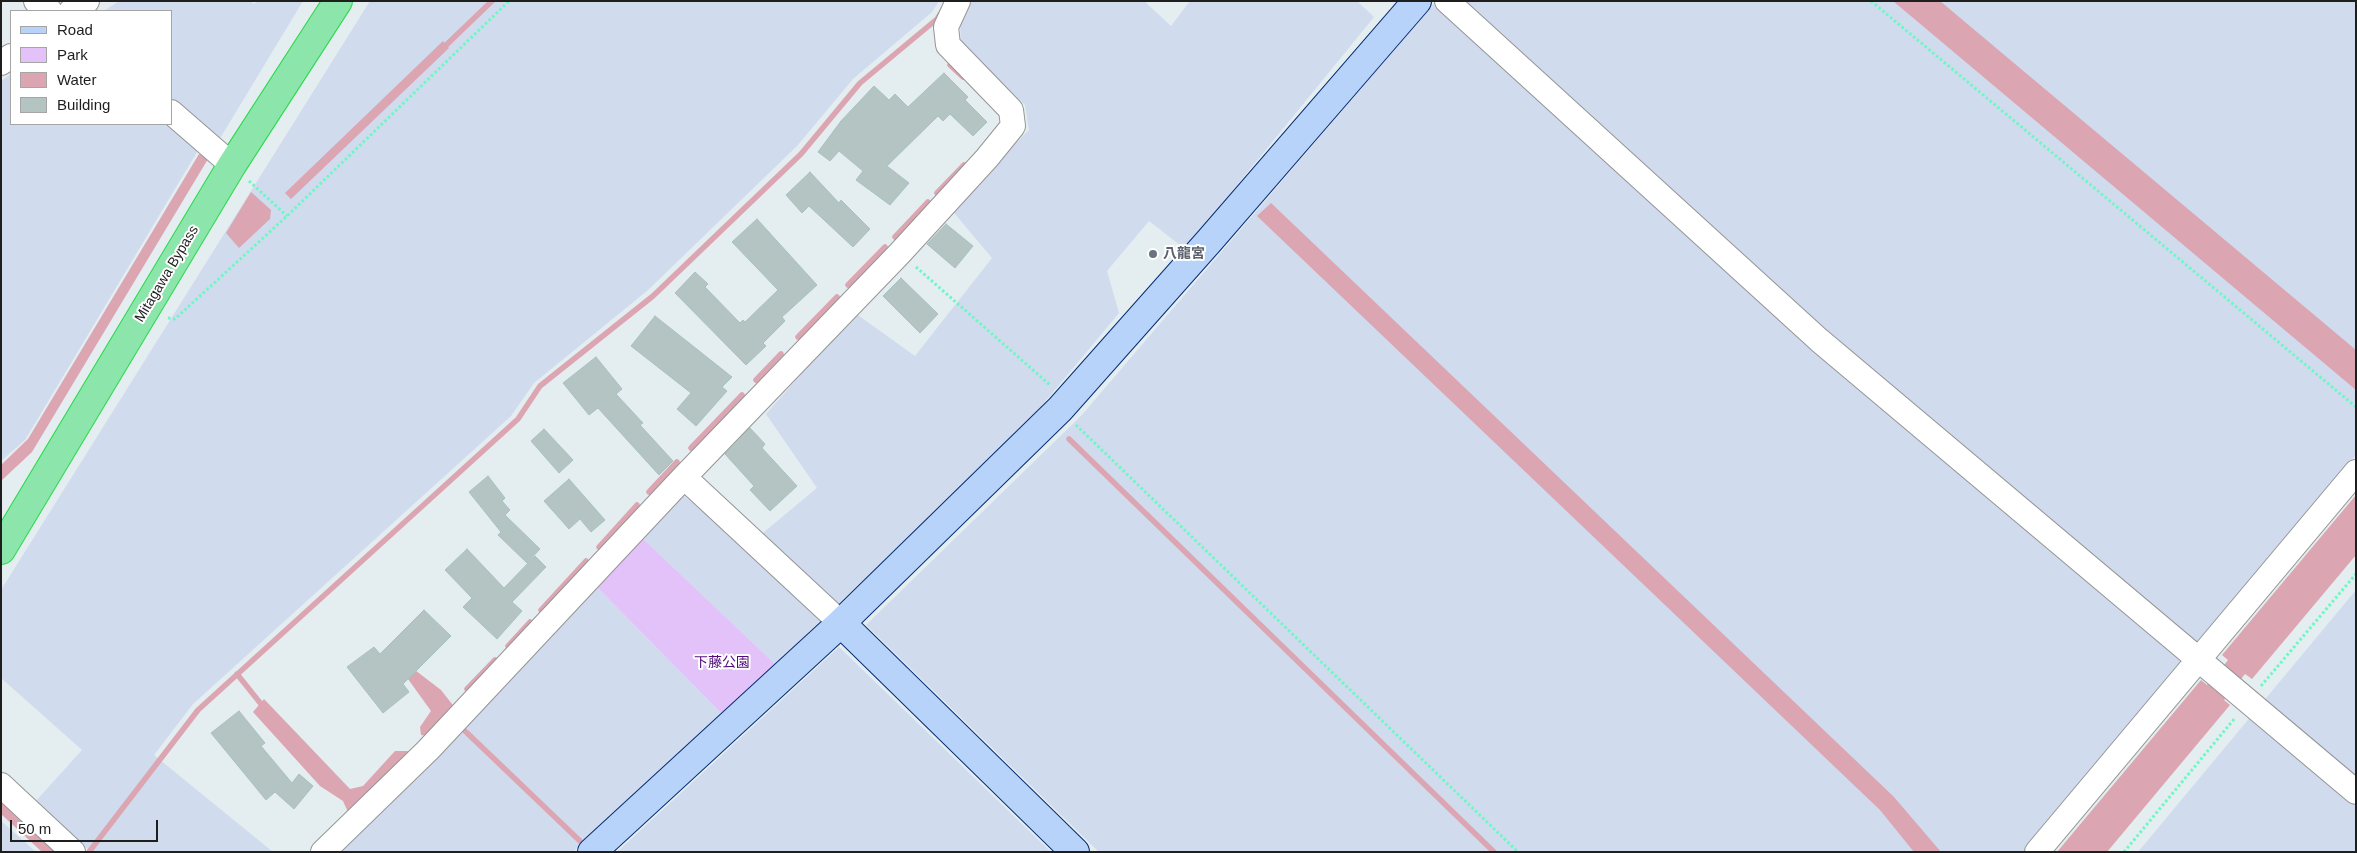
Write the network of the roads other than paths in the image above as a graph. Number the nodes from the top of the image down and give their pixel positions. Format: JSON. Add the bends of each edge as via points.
{"nodes":[{"id":1,"x":36,"y":1,"type":"edge"},
{"id":2,"x":87,"y":1,"type":"edge"},
{"id":3,"x":338,"y":1,"type":"edge"},
{"id":4,"x":958,"y":1,"type":"edge"},
{"id":5,"x":1447,"y":1,"type":"edge"},
{"id":6,"x":1404,"y":6,"type":"edge"},
{"id":7,"x":49,"y":10,"type":"edge"},
{"id":8,"x":74,"y":10,"type":"edge"},
{"id":9,"x":172,"y":113,"type":"edge"},
{"id":10,"x":232,"y":165,"type":"junction"},
{"id":11,"x":2356,"y":472,"type":"edge"},
{"id":12,"x":684,"y":476,"type":"junction"},
{"id":13,"x":1,"y":550,"type":"edge"},
{"id":14,"x":841,"y":623,"type":"junction"},
{"id":15,"x":2206,"y":665,"type":"junction"},
{"id":16,"x":1,"y":785,"type":"edge"},
{"id":17,"x":2356,"y":792,"type":"edge"},
{"id":18,"x":73,"y":852,"type":"edge"},
{"id":19,"x":323,"y":852,"type":"edge"},
{"id":20,"x":592,"y":852,"type":"edge"},
{"id":21,"x":1075,"y":852,"type":"edge"},
{"id":22,"x":2037,"y":852,"type":"edge"}],
"edges":[{"from":1,"to":7,"type":"street"},
{"from":2,"to":8,"type":"street"},
{"from":3,"to":10,"type":"highway","name":"Mitagawa Bypass"},
{"from":4,"to":12,"type":"street","via":[[946,26],[948,45],[1011,110],[1013,126],[900,252]]},
{"from":5,"to":15,"type":"street","via":[[1819,340]]},
{"from":6,"to":14,"type":"street","via":[[1060,409]]},
{"from":9,"to":10,"type":"street"},
{"from":10,"to":13,"type":"highway","name":"Mitagawa Bypass"},
{"from":11,"to":15,"type":"street"},
{"from":12,"to":14,"type":"street"},
{"from":12,"to":19,"type":"street","via":[[428,750]]},
{"from":14,"to":20,"type":"street"},
{"from":14,"to":21,"type":"street"},
{"from":15,"to":17,"type":"street"},
{"from":15,"to":22,"type":"street"},
{"from":16,"to":18,"type":"street"}]}
